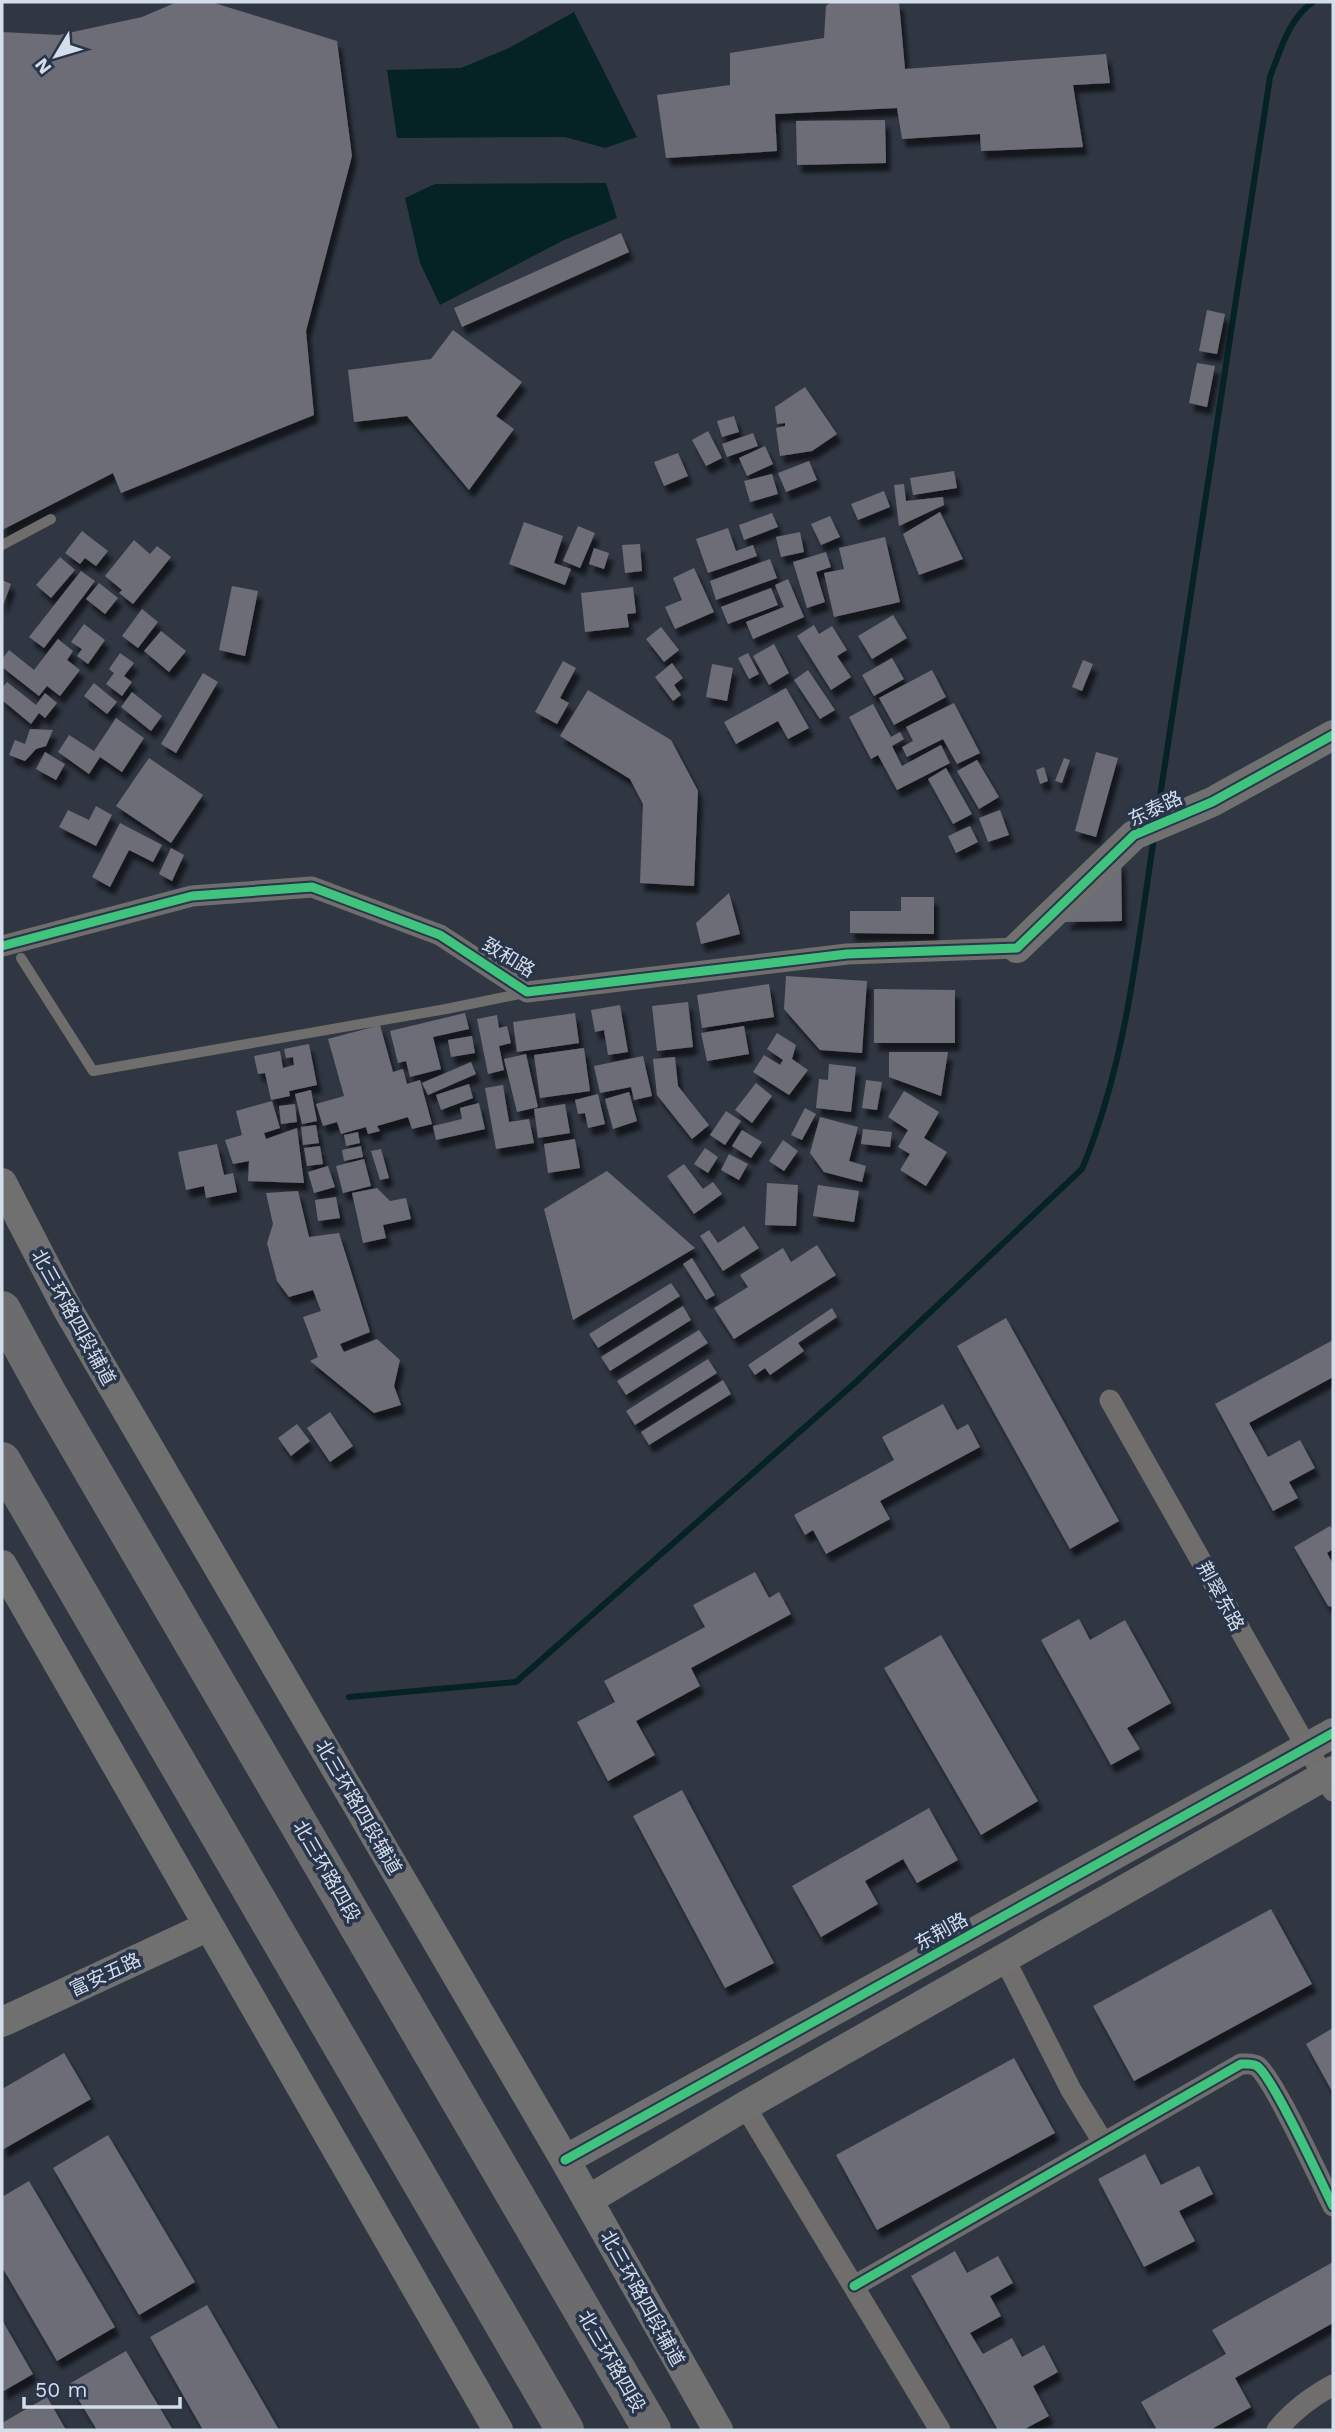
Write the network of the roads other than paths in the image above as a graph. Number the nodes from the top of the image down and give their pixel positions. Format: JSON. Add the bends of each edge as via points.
{"nodes":[{"id":1,"x":51,"y":519,"type":"dead end"},
{"id":2,"x":2,"y":545,"type":"edge"},
{"id":3,"x":1333,"y":735,"type":"edge"},
{"id":4,"x":2,"y":946,"type":"edge"},
{"id":5,"x":1017,"y":948,"type":"joint"},
{"id":6,"x":21,"y":958,"type":"dead end"},
{"id":7,"x":527,"y":992,"type":"junction"},
{"id":8,"x":2,"y":1183,"type":"edge"},
{"id":9,"x":2,"y":1310,"type":"edge"},
{"id":10,"x":1110,"y":1400,"type":"dead end"},
{"id":11,"x":2,"y":1461,"type":"edge"},
{"id":12,"x":2,"y":1565,"type":"edge"},
{"id":13,"x":1333,"y":1733,"type":"edge"},
{"id":14,"x":1307,"y":1748,"type":"junction"},
{"id":15,"x":1330,"y":1779,"type":"edge"},
{"id":16,"x":209,"y":1926,"type":"junction"},
{"id":17,"x":1004,"y":1958,"type":"junction"},
{"id":18,"x":2,"y":2022,"type":"edge"},
{"id":19,"x":745,"y":2106,"type":"junction"},
{"id":20,"x":1103,"y":2143,"type":"junction"},
{"id":21,"x":565,"y":2160,"type":"junction"},
{"id":22,"x":588,"y":2200,"type":"junction"},
{"id":23,"x":1333,"y":2206,"type":"edge"},
{"id":24,"x":854,"y":2286,"type":"junction"},
{"id":25,"x":494,"y":2307,"type":"junction"},
{"id":26,"x":1333,"y":2385,"type":"edge"},
{"id":27,"x":498,"y":2430,"type":"edge"},
{"id":28,"x":539,"y":2430,"type":"edge"},
{"id":29,"x":565,"y":2430,"type":"edge"},
{"id":30,"x":652,"y":2430,"type":"edge"},
{"id":31,"x":718,"y":2430,"type":"edge"},
{"id":32,"x":940,"y":2430,"type":"edge"},
{"id":33,"x":1277,"y":2430,"type":"edge"}],
"edges":[{"from":1,"to":2,"type":"lane"},
{"from":3,"to":5,"type":"main road","name":"东泰路","via":[[1212,803],[1134,835]]},
{"from":4,"to":7,"type":"street","name":"致和路","via":[[192,896],[312,887],[440,934]]},
{"from":5,"to":7,"type":"street","name":"致和路","via":[[847,954]]},
{"from":6,"to":7,"type":"lane","via":[[93,1071]]},
{"from":8,"to":21,"type":"main road","name":"北三环路四段辅道","via":[[67,1308]]},
{"from":9,"to":30,"type":"highway","name":"北三环路四段"},
{"from":10,"to":14,"type":"street","name":"荆翠东路"},
{"from":11,"to":25,"type":"highway"},
{"from":12,"to":16,"type":"main road"},
{"from":13,"to":14,"type":"main road","name":"东荆路"},
{"from":14,"to":15,"type":"street","name":"荆翠东路"},
{"from":14,"to":21,"type":"main road","name":"东荆路"},
{"from":15,"to":17,"type":"main road"},
{"from":16,"to":18,"type":"main road","name":"富安五路"},
{"from":16,"to":27,"type":"main road"},
{"from":17,"to":19,"type":"main road"},
{"from":17,"to":20,"type":"street"},
{"from":19,"to":22,"type":"main road"},
{"from":19,"to":24,"type":"street"},
{"from":20,"to":23,"type":"street","via":[[1241,2064],[1252,2063],[1260,2067],[1275,2092]]},
{"from":20,"to":24,"type":"street"},
{"from":21,"to":22,"type":"main road","name":"北三环路四段辅道"},
{"from":22,"to":31,"type":"main road","name":"北三环路四段辅道"},
{"from":24,"to":32,"type":"street"},
{"from":25,"to":28,"type":"highway"},
{"from":25,"to":29,"type":"highway"},
{"from":26,"to":33,"type":"street","via":[[1312,2396]]}]}
